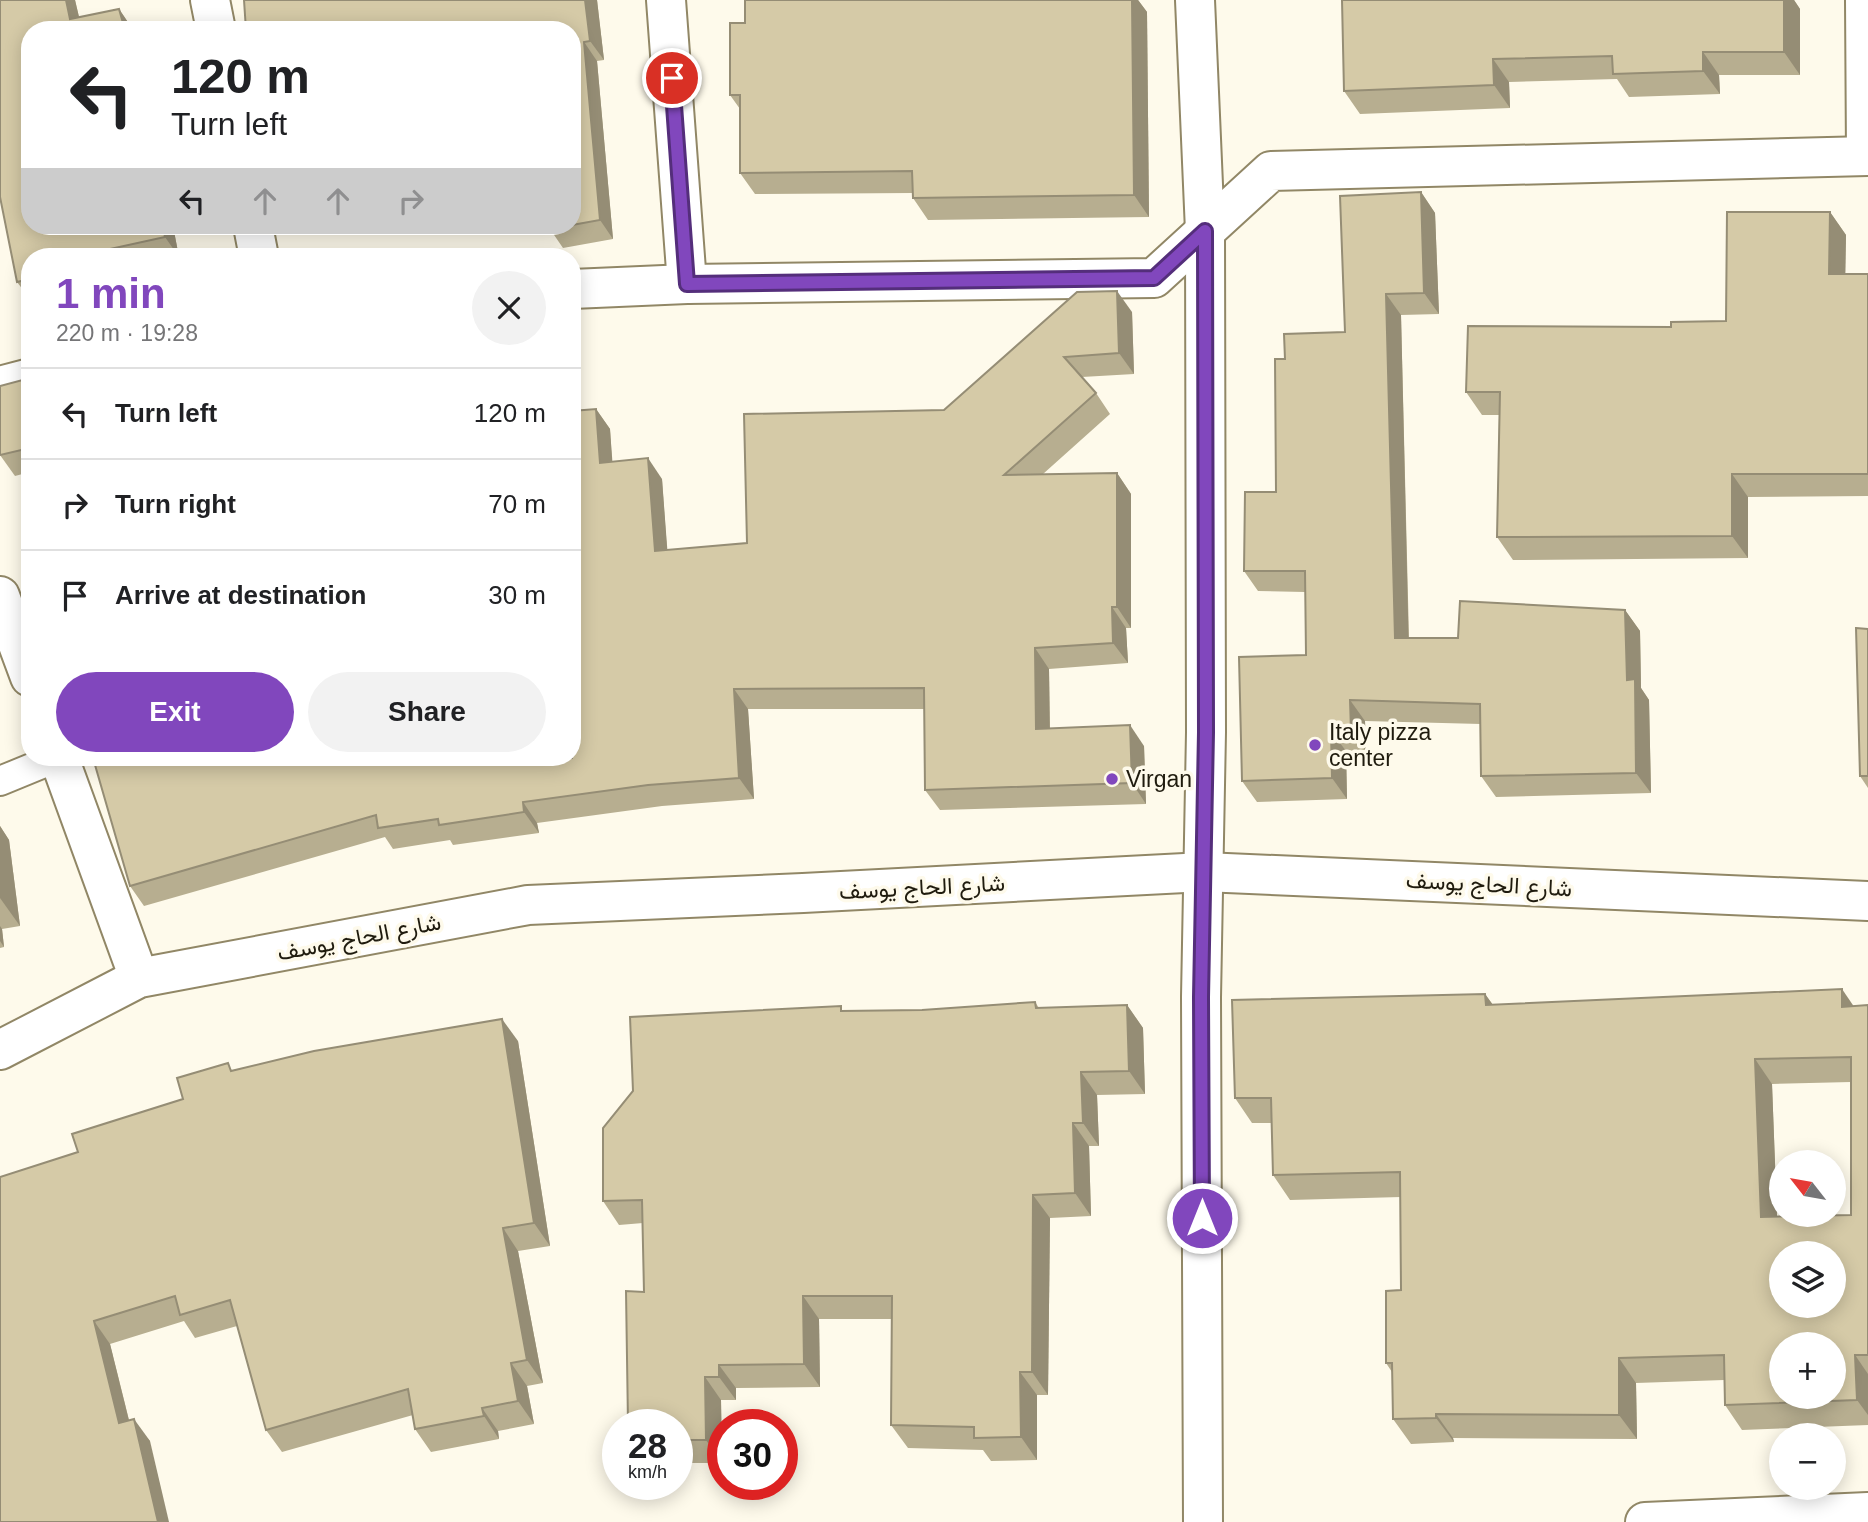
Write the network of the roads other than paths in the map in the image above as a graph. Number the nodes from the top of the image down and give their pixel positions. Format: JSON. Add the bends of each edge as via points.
{"nodes":[{"id":1,"x":210,"y":0,"type":"edge"},
{"id":2,"x":666,"y":0,"type":"edge"},
{"id":3,"x":1195,"y":0,"type":"edge"},
{"id":4,"x":1865,"y":0,"type":"edge"},
{"id":5,"x":214,"y":21,"type":"edge"},
{"id":6,"x":1867,"y":156,"type":"edge"},
{"id":7,"x":1205,"y":231,"type":"junction"},
{"id":8,"x":687,"y":284,"type":"junction"},
{"id":9,"x":581,"y":289,"type":"edge"},
{"id":10,"x":21,"y":381,"type":"edge"},
{"id":11,"x":0,"y":386,"type":"edge"},
{"id":12,"x":0,"y":596,"type":"edge"},
{"id":13,"x":21,"y":653,"type":"edge"},
{"id":14,"x":38,"y":766,"type":"edge"},
{"id":15,"x":61,"y":766,"type":"edge"},
{"id":16,"x":0,"y":781,"type":"edge"},
{"id":17,"x":1204,"y":872,"type":"junction"},
{"id":18,"x":1868,"y":901,"type":"edge"},
{"id":19,"x":139,"y":978,"type":"junction"},
{"id":20,"x":0,"y":1049,"type":"edge"},
{"id":21,"x":1868,"y":1512,"type":"edge"},
{"id":22,"x":1203,"y":1522,"type":"edge"},
{"id":23,"x":1645,"y":1522,"type":"edge"}],
"edges":[{"from":1,"to":5,"type":"street"},
{"from":2,"to":8,"type":"street"},
{"from":3,"to":7,"type":"street"},
{"from":4,"to":6,"type":"street"},
{"from":6,"to":7,"type":"street","via":[[1271,171]]},
{"from":7,"to":8,"type":"street","via":[[1154,278]]},
{"from":7,"to":17,"type":"street"},
{"from":8,"to":9,"type":"street"},
{"from":10,"to":11,"type":"street"},
{"from":12,"to":13,"type":"street"},
{"from":14,"to":16,"type":"lane"},
{"from":15,"to":19,"type":"street"},
{"from":17,"to":18,"type":"street","name":"شارع الحاج يوسف"},
{"from":17,"to":19,"type":"street","name":"شارع الحاج يوسف","via":[[528,905]]},
{"from":17,"to":22,"type":"street"},
{"from":19,"to":20,"type":"street","name":"شارع الحاج يوسف"},
{"from":21,"to":23,"type":"street"}]}
